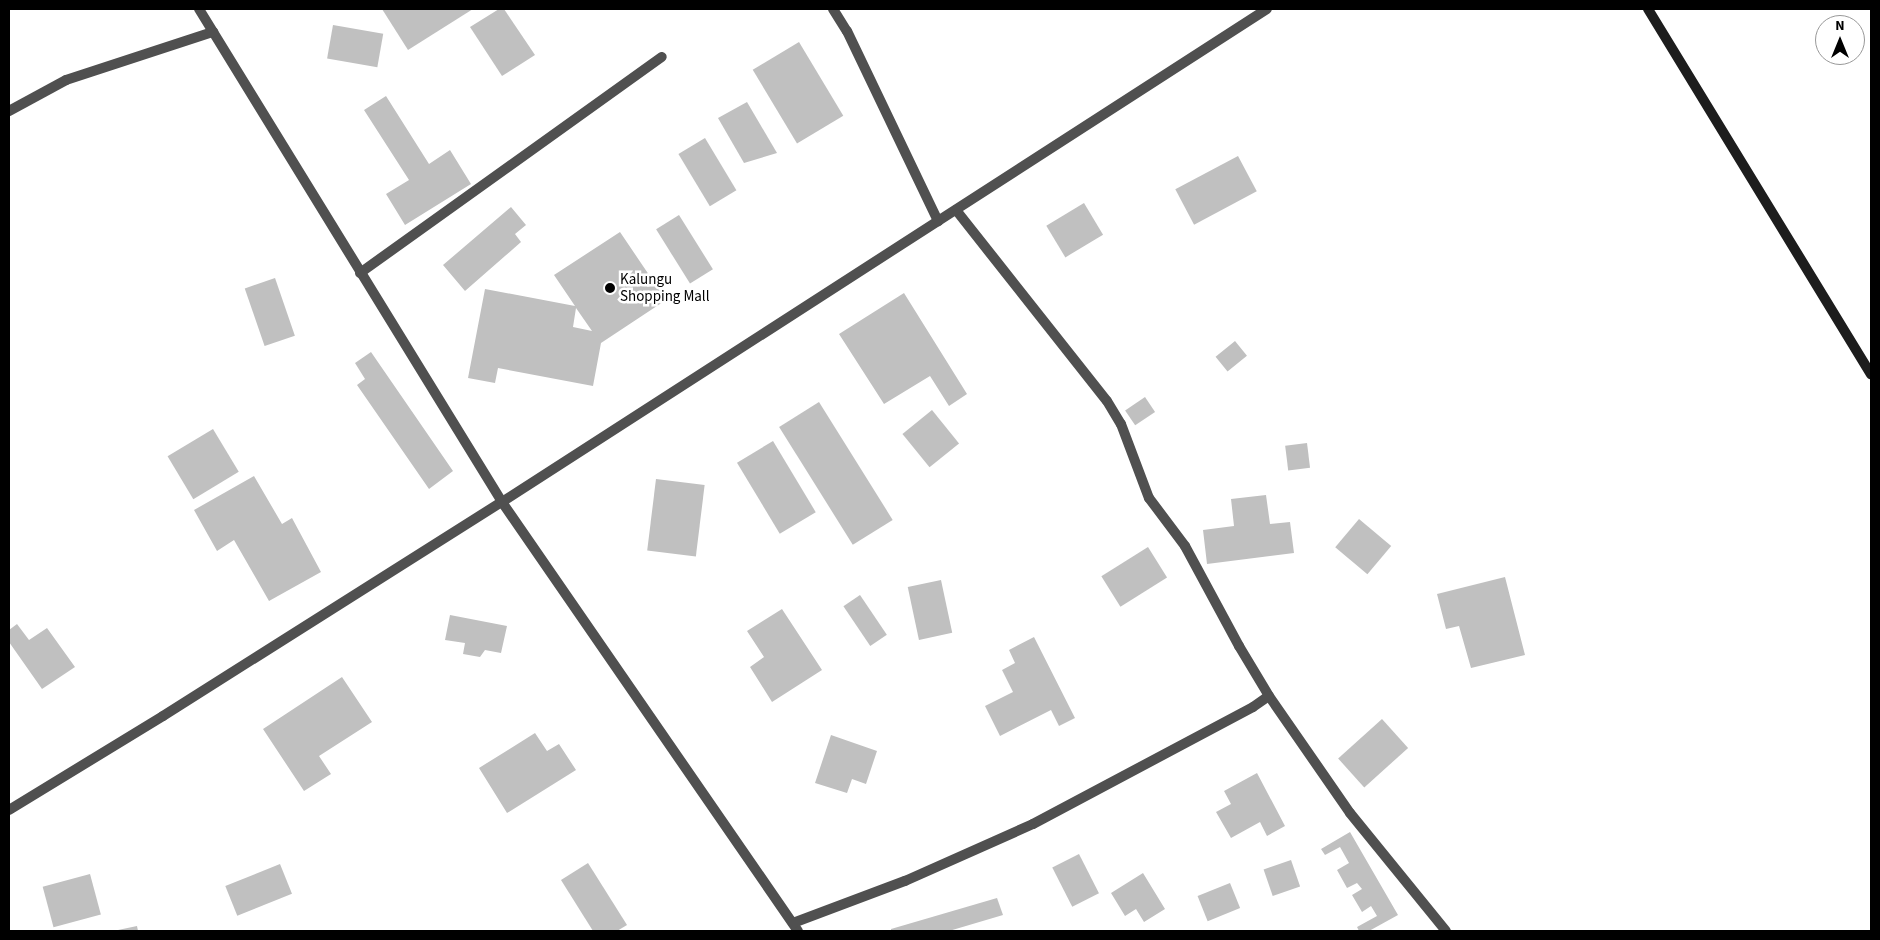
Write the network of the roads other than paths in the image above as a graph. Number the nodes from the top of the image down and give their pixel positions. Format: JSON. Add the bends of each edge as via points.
{"nodes":[{"id":1,"x":199,"y":9,"type":"edge"},
{"id":2,"x":833,"y":9,"type":"edge"},
{"id":3,"x":1267,"y":9,"type":"edge"},
{"id":4,"x":1648,"y":9,"type":"edge"},
{"id":5,"x":213,"y":32,"type":"junction"},
{"id":6,"x":662,"y":57,"type":"dead end"},
{"id":7,"x":9,"y":111,"type":"edge"},
{"id":8,"x":956,"y":210,"type":"junction"},
{"id":9,"x":938,"y":221,"type":"junction"},
{"id":10,"x":360,"y":273,"type":"junction"},
{"id":11,"x":1871,"y":374,"type":"edge"},
{"id":12,"x":502,"y":502,"type":"junction"},
{"id":13,"x":1269,"y":696,"type":"junction"},
{"id":14,"x":9,"y":810,"type":"edge"},
{"id":15,"x":795,"y":927,"type":"edge"},
{"id":16,"x":1446,"y":931,"type":"edge"}],
"edges":[{"from":1,"to":5,"type":"street"},
{"from":2,"to":9,"type":"street","via":[[847,31]]},
{"from":3,"to":8,"type":"street"},
{"from":4,"to":11,"type":"street"},
{"from":5,"to":7,"type":"street","via":[[66,80]]},
{"from":5,"to":10,"type":"street"},
{"from":6,"to":10,"type":"street"},
{"from":8,"to":9,"type":"street"},
{"from":8,"to":13,"type":"street","via":[[1107,401],[1124,431],[1149,498],[1185,546]]},
{"from":9,"to":12,"type":"street"},
{"from":10,"to":12,"type":"street"},
{"from":12,"to":14,"type":"street"},
{"from":12,"to":15,"type":"street"},
{"from":13,"to":15,"type":"street","via":[[1033,824]]},
{"from":13,"to":16,"type":"street","via":[[1350,813]]}]}
